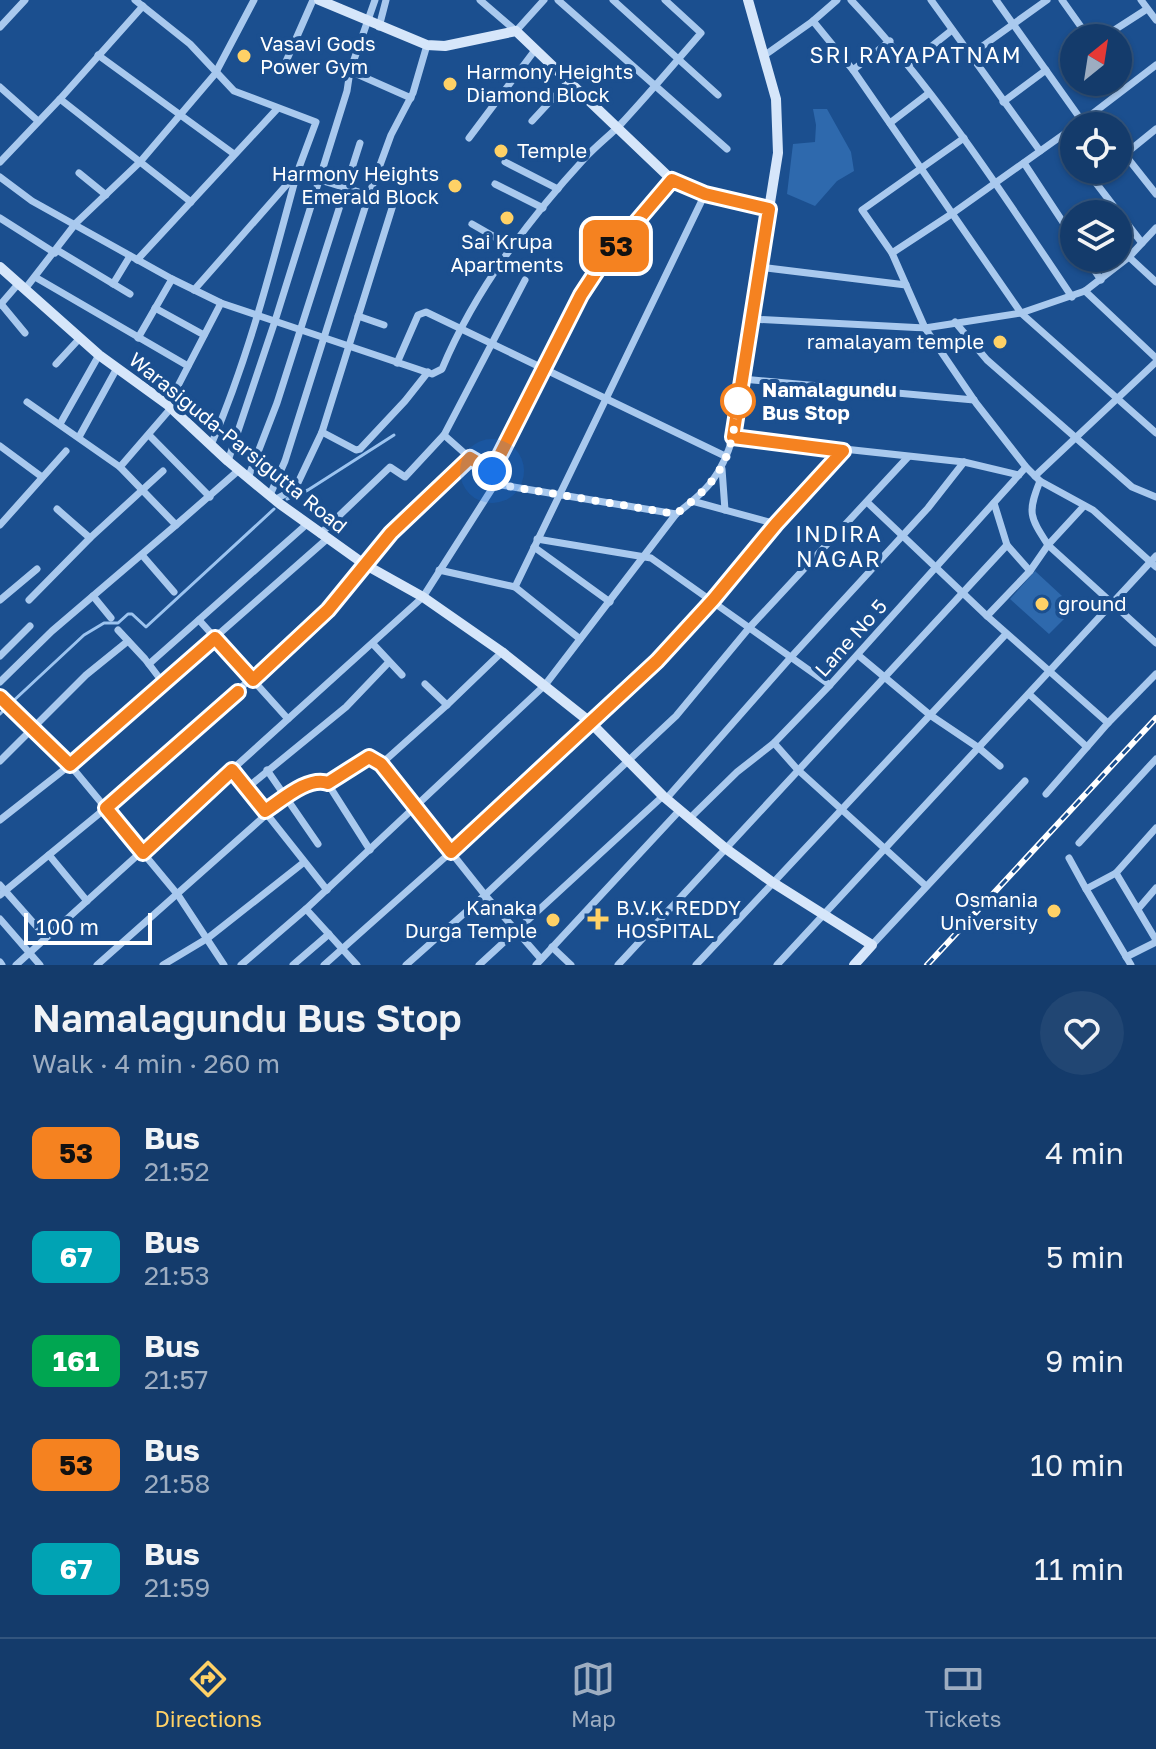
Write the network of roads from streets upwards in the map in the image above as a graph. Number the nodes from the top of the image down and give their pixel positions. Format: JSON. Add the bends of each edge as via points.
{"nodes":[{"id":1,"x":25,"y":0,"type":"edge"},
{"id":2,"x":254,"y":0,"type":"edge"},
{"id":3,"x":313,"y":0,"type":"edge"},
{"id":4,"x":319,"y":0,"type":"edge"},
{"id":5,"x":375,"y":0,"type":"edge"},
{"id":6,"x":386,"y":0,"type":"edge"},
{"id":7,"x":480,"y":0,"type":"edge"},
{"id":8,"x":544,"y":0,"type":"edge"},
{"id":9,"x":558,"y":0,"type":"edge"},
{"id":10,"x":613,"y":0,"type":"edge"},
{"id":11,"x":665,"y":0,"type":"edge"},
{"id":12,"x":748,"y":0,"type":"edge"},
{"id":13,"x":837,"y":0,"type":"edge"},
{"id":14,"x":851,"y":0,"type":"edge"},
{"id":15,"x":931,"y":0,"type":"edge"},
{"id":16,"x":996,"y":0,"type":"edge"},
{"id":17,"x":1047,"y":0,"type":"edge"},
{"id":18,"x":1141,"y":0,"type":"edge"},
{"id":19,"x":1065,"y":1,"type":"edge"},
{"id":20,"x":139,"y":3,"type":"edge"},
{"id":21,"x":1147,"y":9,"type":"junction"},
{"id":22,"x":1156,"y":20,"type":"edge"},
{"id":23,"x":813,"y":21,"type":"junction"},
{"id":24,"x":367,"y":22,"type":"junction"},
{"id":25,"x":1013,"y":24,"type":"junction"},
{"id":26,"x":1080,"y":24,"type":"edge"},
{"id":27,"x":1124,"y":24,"type":"edge"},
{"id":28,"x":0,"y":27,"type":"edge"},
{"id":29,"x":379,"y":27,"type":"junction"},
{"id":30,"x":952,"y":30,"type":"junction"},
{"id":31,"x":516,"y":31,"type":"junction"},
{"id":32,"x":890,"y":41,"type":"junction"},
{"id":33,"x":427,"y":45,"type":"junction"},
{"id":34,"x":535,"y":50,"type":"junction"},
{"id":35,"x":98,"y":55,"type":"junction"},
{"id":36,"x":765,"y":55,"type":"junction"},
{"id":37,"x":970,"y":55,"type":"junction"},
{"id":38,"x":678,"y":59,"type":"junction"},
{"id":39,"x":908,"y":65,"type":"junction"},
{"id":40,"x":1156,"y":65,"type":"edge"},
{"id":41,"x":284,"y":66,"type":"dead end"},
{"id":42,"x":853,"y":70,"type":"junction"},
{"id":43,"x":1046,"y":70,"type":"junction"},
{"id":44,"x":350,"y":71,"type":"junction"},
{"id":45,"x":215,"y":74,"type":"junction"},
{"id":46,"x":1132,"y":79,"type":"edge"},
{"id":47,"x":568,"y":82,"type":"junction"},
{"id":48,"x":656,"y":86,"type":"junction"},
{"id":49,"x":0,"y":87,"type":"edge"},
{"id":50,"x":929,"y":93,"type":"junction"},
{"id":51,"x":718,"y":95,"type":"dead end"},
{"id":52,"x":1111,"y":96,"type":"edge"},
{"id":53,"x":411,"y":98,"type":"junction"},
{"id":54,"x":60,"y":99,"type":"junction"},
{"id":55,"x":1003,"y":102,"type":"junction"},
{"id":56,"x":277,"y":109,"type":"junction"},
{"id":57,"x":1070,"y":112,"type":"edge"},
{"id":58,"x":1096,"y":112,"type":"edge"},
{"id":59,"x":181,"y":115,"type":"junction"},
{"id":60,"x":38,"y":121,"type":"junction"},
{"id":61,"x":532,"y":121,"type":"dead end"},
{"id":62,"x":890,"y":123,"type":"junction"},
{"id":63,"x":617,"y":128,"type":"junction"},
{"id":64,"x":1156,"y":129,"type":"edge"},
{"id":65,"x":469,"y":138,"type":"dead end"},
{"id":66,"x":964,"y":138,"type":"junction"},
{"id":67,"x":1060,"y":138,"type":"edge"},
{"id":68,"x":360,"y":143,"type":"dead end"},
{"id":69,"x":1132,"y":148,"type":"edge"},
{"id":70,"x":727,"y":149,"type":"dead end"},
{"id":71,"x":1040,"y":151,"type":"junction"},
{"id":72,"x":234,"y":154,"type":"junction"},
{"id":73,"x":0,"y":162,"type":"edge"},
{"id":74,"x":140,"y":162,"type":"junction"},
{"id":75,"x":505,"y":162,"type":"dead end"},
{"id":76,"x":1024,"y":163,"type":"junction"},
{"id":77,"x":1132,"y":165,"type":"edge"},
{"id":78,"x":921,"y":168,"type":"junction"},
{"id":79,"x":79,"y":173,"type":"dead end"},
{"id":80,"x":297,"y":173,"type":"junction"},
{"id":81,"x":0,"y":177,"type":"edge"},
{"id":82,"x":319,"y":180,"type":"junction"},
{"id":83,"x":672,"y":180,"type":"junction"},
{"id":84,"x":995,"y":182,"type":"junction"},
{"id":85,"x":495,"y":184,"type":"dead end"},
{"id":86,"x":1097,"y":184,"type":"edge"},
{"id":87,"x":344,"y":188,"type":"junction"},
{"id":88,"x":558,"y":189,"type":"junction"},
{"id":89,"x":705,"y":194,"type":"junction"},
{"id":90,"x":1156,"y":194,"type":"edge"},
{"id":91,"x":106,"y":195,"type":"junction"},
{"id":92,"x":369,"y":195,"type":"junction"},
{"id":93,"x":191,"y":202,"type":"junction"},
{"id":94,"x":393,"y":205,"type":"dead end"},
{"id":95,"x":543,"y":208,"type":"junction"},
{"id":96,"x":769,"y":209,"type":"junction"},
{"id":97,"x":953,"y":213,"type":"junction"},
{"id":98,"x":0,"y":218,"type":"edge"},
{"id":99,"x":1060,"y":218,"type":"edge"},
{"id":100,"x":76,"y":223,"type":"junction"},
{"id":101,"x":472,"y":224,"type":"dead end"},
{"id":102,"x":1156,"y":228,"type":"edge"},
{"id":103,"x":1142,"y":243,"type":"junction"},
{"id":104,"x":512,"y":247,"type":"junction"},
{"id":105,"x":56,"y":252,"type":"junction"},
{"id":106,"x":892,"y":253,"type":"junction"},
{"id":107,"x":1132,"y":254,"type":"edge"},
{"id":108,"x":134,"y":258,"type":"junction"},
{"id":109,"x":1132,"y":260,"type":"edge"},
{"id":110,"x":0,"y":267,"type":"edge"},
{"id":111,"x":759,"y":267,"type":"junction"},
{"id":112,"x":1096,"y":272,"type":"edge"},
{"id":113,"x":1111,"y":272,"type":"edge"},
{"id":114,"x":35,"y":277,"type":"junction"},
{"id":115,"x":172,"y":279,"type":"junction"},
{"id":116,"x":525,"y":280,"type":"dead end"},
{"id":117,"x":1101,"y":280,"type":"junction"},
{"id":118,"x":1156,"y":282,"type":"edge"},
{"id":119,"x":113,"y":284,"type":"junction"},
{"id":120,"x":906,"y":285,"type":"junction"},
{"id":121,"x":22,"y":286,"type":"junction"},
{"id":122,"x":194,"y":290,"type":"junction"},
{"id":123,"x":1085,"y":291,"type":"junction"},
{"id":124,"x":130,"y":294,"type":"dead end"},
{"id":125,"x":1072,"y":297,"type":"junction"},
{"id":126,"x":221,"y":303,"type":"junction"},
{"id":127,"x":0,"y":304,"type":"edge"},
{"id":128,"x":155,"y":308,"type":"junction"},
{"id":129,"x":1021,"y":313,"type":"junction"},
{"id":130,"x":258,"y":316,"type":"junction"},
{"id":131,"x":358,"y":316,"type":"junction"},
{"id":132,"x":751,"y":319,"type":"junction"},
{"id":133,"x":275,"y":321,"type":"junction"},
{"id":134,"x":955,"y":322,"type":"junction"},
{"id":135,"x":384,"y":325,"type":"dead end"},
{"id":136,"x":925,"y":328,"type":"junction"},
{"id":137,"x":300,"y":329,"type":"junction"},
{"id":138,"x":458,"y":330,"type":"junction"},
{"id":139,"x":25,"y":333,"type":"dead end"},
{"id":140,"x":204,"y":335,"type":"junction"},
{"id":141,"x":324,"y":337,"type":"junction"},
{"id":142,"x":80,"y":338,"type":"junction"},
{"id":143,"x":138,"y":338,"type":"junction"},
{"id":144,"x":348,"y":344,"type":"junction"},
{"id":145,"x":491,"y":346,"type":"junction"},
{"id":146,"x":99,"y":355,"type":"junction"},
{"id":147,"x":1156,"y":360,"type":"edge"},
{"id":148,"x":397,"y":363,"type":"junction"},
{"id":149,"x":56,"y":364,"type":"dead end"},
{"id":150,"x":188,"y":366,"type":"junction"},
{"id":151,"x":117,"y":368,"type":"junction"},
{"id":152,"x":544,"y":371,"type":"junction"},
{"id":153,"x":428,"y":372,"type":"junction"},
{"id":154,"x":742,"y":379,"type":"junction"},
{"id":155,"x":1118,"y":398,"type":"junction"},
{"id":156,"x":974,"y":400,"type":"junction"},
{"id":157,"x":605,"y":401,"type":"junction"},
{"id":158,"x":27,"y":402,"type":"dead end"},
{"id":159,"x":169,"y":406,"type":"junction"},
{"id":160,"x":60,"y":424,"type":"junction"},
{"id":161,"x":322,"y":432,"type":"junction"},
{"id":162,"x":1156,"y":433,"type":"edge"},
{"id":163,"x":149,"y":435,"type":"junction"},
{"id":164,"x":444,"y":435,"type":"junction"},
{"id":165,"x":1075,"y":436,"type":"junction"},
{"id":166,"x":79,"y":437,"type":"junction"},
{"id":167,"x":733,"y":437,"type":"junction"},
{"id":168,"x":211,"y":445,"type":"junction"},
{"id":169,"x":0,"y":446,"type":"edge"},
{"id":170,"x":66,"y":451,"type":"dead end"},
{"id":171,"x":843,"y":451,"type":"junction"},
{"id":172,"x":727,"y":457,"type":"junction"},
{"id":173,"x":908,"y":457,"type":"junction"},
{"id":174,"x":470,"y":458,"type":"junction"},
{"id":175,"x":228,"y":461,"type":"junction"},
{"id":176,"x":964,"y":462,"type":"junction"},
{"id":177,"x":120,"y":467,"type":"junction"},
{"id":178,"x":1026,"y":467,"type":"junction"},
{"id":179,"x":722,"y":469,"type":"junction"},
{"id":180,"x":163,"y":471,"type":"dead end"},
{"id":181,"x":492,"y":471,"type":"junction"},
{"id":182,"x":244,"y":474,"type":"junction"},
{"id":183,"x":1019,"y":475,"type":"junction"},
{"id":184,"x":42,"y":477,"type":"junction"},
{"id":185,"x":1038,"y":479,"type":"junction"},
{"id":186,"x":495,"y":484,"type":"junction"},
{"id":187,"x":141,"y":490,"type":"junction"},
{"id":188,"x":560,"y":496,"type":"junction"},
{"id":189,"x":210,"y":497,"type":"junction"},
{"id":190,"x":273,"y":497,"type":"junction"},
{"id":191,"x":1156,"y":497,"type":"edge"},
{"id":192,"x":692,"y":501,"type":"junction"},
{"id":193,"x":867,"y":502,"type":"junction"},
{"id":194,"x":994,"y":503,"type":"junction"},
{"id":195,"x":1084,"y":506,"type":"junction"},
{"id":196,"x":0,"y":507,"type":"edge"},
{"id":197,"x":57,"y":509,"type":"dead end"},
{"id":198,"x":725,"y":510,"type":"junction"},
{"id":199,"x":10,"y":514,"type":"junction"},
{"id":200,"x":676,"y":514,"type":"junction"},
{"id":201,"x":307,"y":524,"type":"junction"},
{"id":202,"x":776,"y":524,"type":"junction"},
{"id":203,"x":0,"y":525,"type":"edge"},
{"id":204,"x":176,"y":525,"type":"junction"},
{"id":205,"x":324,"y":536,"type":"junction"},
{"id":206,"x":902,"y":536,"type":"junction"},
{"id":207,"x":90,"y":538,"type":"junction"},
{"id":208,"x":536,"y":543,"type":"junction"},
{"id":209,"x":1007,"y":545,"type":"junction"},
{"id":210,"x":1048,"y":545,"type":"junction"},
{"id":211,"x":142,"y":555,"type":"junction"},
{"id":212,"x":645,"y":557,"type":"junction"},
{"id":213,"x":1154,"y":562,"type":"edge"},
{"id":214,"x":364,"y":564,"type":"junction"},
{"id":215,"x":936,"y":567,"type":"junction"},
{"id":216,"x":37,"y":569,"type":"dead end"},
{"id":217,"x":439,"y":570,"type":"junction"},
{"id":218,"x":1030,"y":571,"type":"junction"},
{"id":219,"x":515,"y":587,"type":"junction"},
{"id":220,"x":963,"y":591,"type":"junction"},
{"id":221,"x":174,"y":592,"type":"dead end"},
{"id":222,"x":2,"y":595,"type":"edge"},
{"id":223,"x":93,"y":596,"type":"junction"},
{"id":224,"x":423,"y":597,"type":"junction"},
{"id":225,"x":29,"y":600,"type":"dead end"},
{"id":226,"x":713,"y":600,"type":"junction"},
{"id":227,"x":610,"y":602,"type":"junction"},
{"id":228,"x":1112,"y":604,"type":"junction"},
{"id":229,"x":987,"y":616,"type":"junction"},
{"id":230,"x":111,"y":618,"type":"dead end"},
{"id":231,"x":199,"y":620,"type":"junction"},
{"id":232,"x":30,"y":626,"type":"dead end"},
{"id":233,"x":749,"y":628,"type":"junction"},
{"id":234,"x":118,"y":630,"type":"dead end"},
{"id":235,"x":1006,"y":634,"type":"junction"},
{"id":236,"x":215,"y":638,"type":"junction"},
{"id":237,"x":580,"y":639,"type":"junction"},
{"id":238,"x":128,"y":641,"type":"junction"},
{"id":239,"x":1156,"y":643,"type":"edge"},
{"id":240,"x":373,"y":644,"type":"junction"},
{"id":241,"x":502,"y":652,"type":"junction"},
{"id":242,"x":858,"y":655,"type":"junction"},
{"id":243,"x":0,"y":656,"type":"edge"},
{"id":244,"x":792,"y":656,"type":"junction"},
{"id":245,"x":389,"y":662,"type":"junction"},
{"id":246,"x":149,"y":664,"type":"junction"},
{"id":247,"x":1049,"y":671,"type":"junction"},
{"id":248,"x":1156,"y":674,"type":"edge"},
{"id":249,"x":402,"y":675,"type":"dead end"},
{"id":250,"x":883,"y":676,"type":"junction"},
{"id":251,"x":253,"y":680,"type":"junction"},
{"id":252,"x":0,"y":682,"type":"edge"},
{"id":253,"x":164,"y":684,"type":"junction"},
{"id":254,"x":425,"y":684,"type":"dead end"},
{"id":255,"x":545,"y":685,"type":"junction"},
{"id":256,"x":830,"y":685,"type":"junction"},
{"id":257,"x":1029,"y":694,"type":"junction"},
{"id":258,"x":0,"y":697,"type":"edge"},
{"id":259,"x":447,"y":705,"type":"junction"},
{"id":260,"x":930,"y":715,"type":"junction"},
{"id":261,"x":288,"y":719,"type":"junction"},
{"id":262,"x":590,"y":722,"type":"junction"},
{"id":263,"x":1108,"y":723,"type":"junction"},
{"id":264,"x":33,"y":730,"type":"junction"},
{"id":265,"x":774,"y":743,"type":"junction"},
{"id":266,"x":1087,"y":747,"type":"junction"},
{"id":267,"x":979,"y":748,"type":"junction"},
{"id":268,"x":1156,"y":759,"type":"edge"},
{"id":269,"x":628,"y":760,"type":"junction"},
{"id":270,"x":0,"y":761,"type":"edge"},
{"id":271,"x":381,"y":764,"type":"junction"},
{"id":272,"x":70,"y":765,"type":"junction"},
{"id":273,"x":1000,"y":766,"type":"dead end"},
{"id":274,"x":797,"y":769,"type":"junction"},
{"id":275,"x":232,"y":770,"type":"junction"},
{"id":276,"x":267,"y":770,"type":"junction"},
{"id":277,"x":1025,"y":781,"type":"dead end"},
{"id":278,"x":328,"y":783,"type":"junction"},
{"id":279,"x":247,"y":788,"type":"junction"},
{"id":280,"x":1046,"y":794,"type":"dead end"},
{"id":281,"x":287,"y":797,"type":"junction"},
{"id":282,"x":664,"y":797,"type":"junction"},
{"id":283,"x":106,"y":808,"type":"junction"},
{"id":284,"x":842,"y":808,"type":"junction"},
{"id":285,"x":415,"y":809,"type":"junction"},
{"id":286,"x":679,"y":811,"type":"junction"},
{"id":287,"x":266,"y":813,"type":"junction"},
{"id":288,"x":689,"y":819,"type":"junction"},
{"id":289,"x":0,"y":820,"type":"edge"},
{"id":290,"x":1156,"y":828,"type":"edge"},
{"id":291,"x":1079,"y":843,"type":"dead end"},
{"id":292,"x":318,"y":844,"type":"dead end"},
{"id":293,"x":725,"y":848,"type":"junction"},
{"id":294,"x":885,"y":848,"type":"junction"},
{"id":295,"x":370,"y":850,"type":"junction"},
{"id":296,"x":451,"y":852,"type":"junction"},
{"id":297,"x":143,"y":853,"type":"junction"},
{"id":298,"x":49,"y":855,"type":"junction"},
{"id":299,"x":1069,"y":858,"type":"dead end"},
{"id":300,"x":303,"y":863,"type":"junction"},
{"id":301,"x":1116,"y":873,"type":"junction"},
{"id":302,"x":772,"y":882,"type":"junction"},
{"id":303,"x":926,"y":886,"type":"junction"},
{"id":304,"x":1156,"y":888,"type":"edge"},
{"id":305,"x":1086,"y":889,"type":"junction"},
{"id":306,"x":2,"y":890,"type":"edge"},
{"id":307,"x":327,"y":890,"type":"junction"},
{"id":308,"x":178,"y":895,"type":"junction"},
{"id":309,"x":485,"y":895,"type":"junction"},
{"id":310,"x":87,"y":901,"type":"junction"},
{"id":311,"x":306,"y":909,"type":"junction"},
{"id":312,"x":1138,"y":909,"type":"junction"},
{"id":313,"x":825,"y":914,"type":"junction"},
{"id":314,"x":0,"y":919,"type":"edge"},
{"id":315,"x":516,"y":932,"type":"junction"},
{"id":316,"x":329,"y":934,"type":"junction"},
{"id":317,"x":46,"y":937,"type":"junction"},
{"id":318,"x":208,"y":938,"type":"junction"},
{"id":319,"x":1156,"y":941,"type":"edge"},
{"id":320,"x":872,"y":945,"type":"junction"},
{"id":321,"x":552,"y":947,"type":"junction"},
{"id":322,"x":343,"y":949,"type":"junction"},
{"id":323,"x":29,"y":953,"type":"junction"},
{"id":324,"x":1128,"y":961,"type":"edge"},
{"id":325,"x":539,"y":962,"type":"edge"},
{"id":326,"x":16,"y":965,"type":"edge"},
{"id":327,"x":40,"y":965,"type":"edge"},
{"id":328,"x":97,"y":965,"type":"edge"},
{"id":329,"x":163,"y":965,"type":"edge"},
{"id":330,"x":224,"y":965,"type":"edge"},
{"id":331,"x":241,"y":965,"type":"edge"},
{"id":332,"x":293,"y":965,"type":"edge"},
{"id":333,"x":324,"y":965,"type":"edge"},
{"id":334,"x":357,"y":965,"type":"edge"},
{"id":335,"x":406,"y":965,"type":"edge"},
{"id":336,"x":479,"y":965,"type":"edge"},
{"id":337,"x":571,"y":965,"type":"edge"},
{"id":338,"x":618,"y":965,"type":"edge"},
{"id":339,"x":696,"y":965,"type":"edge"},
{"id":340,"x":777,"y":965,"type":"edge"},
{"id":341,"x":854,"y":965,"type":"edge"}],
"edges":[{"from":1,"to":28,"type":"street"},
{"from":2,"to":45,"type":"street"},
{"from":3,"to":41,"type":"street"},
{"from":4,"to":24,"type":"street"},
{"from":5,"to":24,"type":"street"},
{"from":6,"to":29,"type":"street"},
{"from":7,"to":31,"type":"street"},
{"from":8,"to":31,"type":"street"},
{"from":9,"to":48,"type":"street"},
{"from":10,"to":38,"type":"street"},
{"from":11,"to":38,"type":"street","via":[[701,33]]},
{"from":12,"to":36,"type":"street"},
{"from":13,"to":23,"type":"street"},
{"from":14,"to":32,"type":"street"},
{"from":15,"to":30,"type":"street"},
{"from":16,"to":25,"type":"street"},
{"from":17,"to":25,"type":"street"},
{"from":18,"to":21,"type":"street"},
{"from":19,"to":26,"type":"street"},
{"from":20,"to":35,"type":"street"},
{"from":20,"to":45,"type":"street","via":[[190,44]]},
{"from":21,"to":22,"type":"street"},
{"from":21,"to":27,"type":"street"},
{"from":23,"to":36,"type":"street"},
{"from":23,"to":42,"type":"street"},
{"from":24,"to":29,"type":"street"},
{"from":24,"to":44,"type":"street"},
{"from":25,"to":37,"type":"street"},
{"from":25,"to":43,"type":"street"},
{"from":29,"to":33,"type":"street"},
{"from":30,"to":37,"type":"street"},
{"from":30,"to":39,"type":"street"},
{"from":31,"to":33,"type":"street"},
{"from":31,"to":34,"type":"street"},
{"from":32,"to":39,"type":"street"},
{"from":32,"to":42,"type":"street"},
{"from":33,"to":53,"type":"street"},
{"from":34,"to":47,"type":"street"},
{"from":34,"to":65,"type":"street"},
{"from":35,"to":54,"type":"street"},
{"from":35,"to":59,"type":"street"},
{"from":36,"to":96,"type":"street","via":[[776,99],[778,153]]},
{"from":37,"to":55,"type":"street"},
{"from":38,"to":48,"type":"street"},
{"from":38,"to":51,"type":"street"},
{"from":39,"to":50,"type":"street"},
{"from":40,"to":46,"type":"street"},
{"from":42,"to":62,"type":"street"},
{"from":43,"to":55,"type":"street"},
{"from":43,"to":57,"type":"street"},
{"from":44,"to":53,"type":"street"},
{"from":44,"to":82,"type":"street"},
{"from":45,"to":56,"type":"street","via":[[234,91]]},
{"from":45,"to":59,"type":"street"},
{"from":47,"to":61,"type":"street"},
{"from":47,"to":63,"type":"street"},
{"from":48,"to":63,"type":"street"},
{"from":48,"to":70,"type":"street"},
{"from":49,"to":60,"type":"street"},
{"from":50,"to":62,"type":"street"},
{"from":50,"to":66,"type":"street"},
{"from":52,"to":58,"type":"street"},
{"from":53,"to":92,"type":"street"},
{"from":54,"to":60,"type":"street"},
{"from":54,"to":74,"type":"street"},
{"from":55,"to":71,"type":"street"},
{"from":56,"to":72,"type":"street"},
{"from":56,"to":80,"type":"street","via":[[316,122]]},
{"from":59,"to":72,"type":"street"},
{"from":59,"to":74,"type":"street"},
{"from":60,"to":73,"type":"street"},
{"from":62,"to":78,"type":"street"},
{"from":63,"to":83,"type":"street"},
{"from":63,"to":88,"type":"street"},
{"from":64,"to":69,"type":"street"},
{"from":66,"to":78,"type":"street"},
{"from":66,"to":84,"type":"street"},
{"from":67,"to":71,"type":"street"},
{"from":68,"to":87,"type":"street"},
{"from":71,"to":76,"type":"street"},
{"from":72,"to":93,"type":"street"},
{"from":74,"to":91,"type":"street"},
{"from":74,"to":93,"type":"street"},
{"from":75,"to":88,"type":"street"},
{"from":76,"to":84,"type":"street"},
{"from":76,"to":99,"type":"street"},
{"from":77,"to":90,"type":"street"},
{"from":78,"to":97,"type":"street"},
{"from":78,"to":106,"type":"street","via":[[862,210]]},
{"from":79,"to":91,"type":"street"},
{"from":80,"to":82,"type":"street"},
{"from":80,"to":122,"type":"street"},
{"from":80,"to":130,"type":"street"},
{"from":81,"to":100,"type":"street"},
{"from":82,"to":87,"type":"street"},
{"from":82,"to":133,"type":"street"},
{"from":83,"to":89,"type":"street"},
{"from":83,"to":152,"type":"street","via":[[604,260]]},
{"from":84,"to":97,"type":"street"},
{"from":84,"to":125,"type":"street"},
{"from":85,"to":95,"type":"street"},
{"from":86,"to":103,"type":"street"},
{"from":87,"to":92,"type":"street"},
{"from":87,"to":137,"type":"street"},
{"from":88,"to":95,"type":"street"},
{"from":89,"to":96,"type":"street"},
{"from":89,"to":157,"type":"street"},
{"from":91,"to":100,"type":"street"},
{"from":92,"to":141,"type":"street"},
{"from":93,"to":108,"type":"street"},
{"from":94,"to":131,"type":"street"},
{"from":95,"to":104,"type":"street"},
{"from":96,"to":111,"type":"street"},
{"from":97,"to":106,"type":"street"},
{"from":97,"to":129,"type":"street"},
{"from":98,"to":105,"type":"street"},
{"from":100,"to":105,"type":"street"},
{"from":100,"to":108,"type":"street"},
{"from":101,"to":104,"type":"street"},
{"from":102,"to":103,"type":"street"},
{"from":103,"to":107,"type":"street"},
{"from":104,"to":138,"type":"street"},
{"from":105,"to":114,"type":"street"},
{"from":105,"to":119,"type":"street"},
{"from":106,"to":120,"type":"street"},
{"from":108,"to":115,"type":"street"},
{"from":108,"to":119,"type":"street"},
{"from":109,"to":118,"type":"street"},
{"from":110,"to":121,"type":"street","name":"Warasiguda-Parsigutta Road"},
{"from":111,"to":120,"type":"street"},
{"from":111,"to":132,"type":"street"},
{"from":112,"to":117,"type":"street"},
{"from":113,"to":117,"type":"street"},
{"from":114,"to":121,"type":"street"},
{"from":114,"to":143,"type":"street"},
{"from":115,"to":122,"type":"street"},
{"from":115,"to":128,"type":"street"},
{"from":116,"to":145,"type":"street"},
{"from":117,"to":123,"type":"street"},
{"from":119,"to":124,"type":"street"},
{"from":120,"to":136,"type":"street"},
{"from":121,"to":127,"type":"street"},
{"from":121,"to":142,"type":"street","name":"Warasiguda-Parsigutta Road"},
{"from":122,"to":126,"type":"street"},
{"from":123,"to":125,"type":"street"},
{"from":123,"to":147,"type":"street"},
{"from":125,"to":129,"type":"street"},
{"from":126,"to":130,"type":"street"},
{"from":126,"to":140,"type":"street"},
{"from":127,"to":139,"type":"street"},
{"from":128,"to":140,"type":"street"},
{"from":128,"to":143,"type":"street"},
{"from":129,"to":134,"type":"street"},
{"from":129,"to":155,"type":"street"},
{"from":130,"to":133,"type":"street"},
{"from":130,"to":168,"type":"street"},
{"from":131,"to":135,"type":"street"},
{"from":131,"to":144,"type":"street"},
{"from":132,"to":136,"type":"street"},
{"from":132,"to":154,"type":"street"},
{"from":133,"to":137,"type":"street"},
{"from":133,"to":175,"type":"street"},
{"from":134,"to":136,"type":"street"},
{"from":134,"to":165,"type":"street","via":[[987,360]]},
{"from":136,"to":156,"type":"street"},
{"from":137,"to":141,"type":"street"},
{"from":137,"to":182,"type":"street","via":[[277,403]]},
{"from":138,"to":145,"type":"street"},
{"from":138,"to":148,"type":"street","via":[[420,313]]},
{"from":138,"to":153,"type":"street","via":[[442,369]]},
{"from":140,"to":150,"type":"street"},
{"from":141,"to":144,"type":"street"},
{"from":141,"to":190,"type":"street"},
{"from":142,"to":146,"type":"street","name":"Warasiguda-Parsigutta Road"},
{"from":142,"to":149,"type":"street"},
{"from":143,"to":150,"type":"street"},
{"from":144,"to":148,"type":"street"},
{"from":144,"to":161,"type":"street"},
{"from":145,"to":152,"type":"street"},
{"from":145,"to":164,"type":"street"},
{"from":146,"to":151,"type":"street","name":"Warasiguda-Parsigutta Road"},
{"from":146,"to":160,"type":"street"},
{"from":147,"to":155,"type":"street"},
{"from":148,"to":153,"type":"street"},
{"from":150,"to":159,"type":"street"},
{"from":151,"to":159,"type":"street","name":"Warasiguda-Parsigutta Road"},
{"from":151,"to":166,"type":"street"},
{"from":152,"to":157,"type":"street"},
{"from":152,"to":181,"type":"street"},
{"from":153,"to":161,"type":"street","via":[[360,449]]},
{"from":154,"to":156,"type":"street"},
{"from":154,"to":167,"type":"street"},
{"from":155,"to":162,"type":"street"},
{"from":155,"to":165,"type":"street"},
{"from":156,"to":178,"type":"street"},
{"from":157,"to":172,"type":"street"},
{"from":157,"to":188,"type":"street"},
{"from":158,"to":160,"type":"street"},
{"from":159,"to":163,"type":"street"},
{"from":159,"to":168,"type":"street","name":"Warasiguda-Parsigutta Road"},
{"from":160,"to":166,"type":"street"},
{"from":161,"to":190,"type":"street","via":[[295,489]]},
{"from":163,"to":177,"type":"street"},
{"from":163,"to":189,"type":"street"},
{"from":164,"to":174,"type":"street"},
{"from":164,"to":205,"type":"street","via":[[405,477],[390,467]]},
{"from":165,"to":185,"type":"street"},
{"from":165,"to":191,"type":"street","via":[[1132,487]]},
{"from":166,"to":177,"type":"street"},
{"from":167,"to":171,"type":"street"},
{"from":167,"to":172,"type":"street"},
{"from":168,"to":175,"type":"street","name":"Warasiguda-Parsigutta Road"},
{"from":169,"to":184,"type":"street"},
{"from":170,"to":184,"type":"street"},
{"from":171,"to":173,"type":"street"},
{"from":171,"to":202,"type":"street"},
{"from":172,"to":179,"type":"street"},
{"from":173,"to":176,"type":"street"},
{"from":173,"to":193,"type":"street"},
{"from":174,"to":181,"type":"street"},
{"from":174,"to":214,"type":"street"},
{"from":175,"to":182,"type":"street","name":"Warasiguda-Parsigutta Road"},
{"from":176,"to":183,"type":"street"},
{"from":176,"to":206,"type":"street"},
{"from":177,"to":187,"type":"street"},
{"from":178,"to":183,"type":"street","name":"Lane No 5"},
{"from":178,"to":185,"type":"street"},
{"from":179,"to":192,"type":"street"},
{"from":179,"to":198,"type":"street"},
{"from":180,"to":187,"type":"street"},
{"from":181,"to":186,"type":"street"},
{"from":182,"to":189,"type":"street"},
{"from":182,"to":190,"type":"street","name":"Warasiguda-Parsigutta Road"},
{"from":183,"to":194,"type":"street","name":"Lane No 5"},
{"from":184,"to":199,"type":"street"},
{"from":185,"to":195,"type":"street"},
{"from":185,"to":210,"type":"street","via":[[1030,506]]},
{"from":186,"to":188,"type":"street"},
{"from":186,"to":217,"type":"street"},
{"from":187,"to":204,"type":"street"},
{"from":187,"to":207,"type":"street"},
{"from":188,"to":200,"type":"street"},
{"from":188,"to":208,"type":"street"},
{"from":189,"to":204,"type":"street"},
{"from":190,"to":201,"type":"street","name":"Warasiguda-Parsigutta Road"},
{"from":192,"to":198,"type":"street"},
{"from":192,"to":200,"type":"street"},
{"from":193,"to":206,"type":"street"},
{"from":193,"to":233,"type":"street"},
{"from":194,"to":209,"type":"street"},
{"from":194,"to":215,"type":"street","name":"Lane No 5"},
{"from":195,"to":210,"type":"street"},
{"from":195,"to":213,"type":"street"},
{"from":196,"to":199,"type":"street"},
{"from":197,"to":207,"type":"street"},
{"from":198,"to":202,"type":"street"},
{"from":199,"to":203,"type":"street"},
{"from":200,"to":212,"type":"street"},
{"from":201,"to":205,"type":"street","name":"Warasiguda-Parsigutta Road"},
{"from":201,"to":231,"type":"street"},
{"from":202,"to":226,"type":"street"},
{"from":204,"to":211,"type":"street"},
{"from":205,"to":214,"type":"street","name":"Warasiguda-Parsigutta Road"},
{"from":205,"to":236,"type":"street"},
{"from":206,"to":215,"type":"street"},
{"from":206,"to":244,"type":"street"},
{"from":207,"to":225,"type":"street"},
{"from":208,"to":212,"type":"street"},
{"from":208,"to":219,"type":"street"},
{"from":208,"to":227,"type":"street"},
{"from":209,"to":218,"type":"street"},
{"from":209,"to":220,"type":"street"},
{"from":210,"to":218,"type":"street"},
{"from":210,"to":228,"type":"street"},
{"from":211,"to":221,"type":"street"},
{"from":211,"to":223,"type":"street"},
{"from":212,"to":226,"type":"street"},
{"from":212,"to":227,"type":"street"},
{"from":213,"to":228,"type":"street"},
{"from":214,"to":224,"type":"street","name":"Warasiguda-Parsigutta Road"},
{"from":214,"to":251,"type":"street","via":[[328,610]]},
{"from":215,"to":220,"type":"street"},
{"from":215,"to":242,"type":"street","name":"Lane No 5"},
{"from":216,"to":222,"type":"street"},
{"from":217,"to":219,"type":"street"},
{"from":217,"to":224,"type":"street"},
{"from":218,"to":229,"type":"street"},
{"from":219,"to":237,"type":"street"},
{"from":220,"to":229,"type":"street"},
{"from":220,"to":250,"type":"street"},
{"from":223,"to":230,"type":"street"},
{"from":223,"to":252,"type":"street"},
{"from":224,"to":240,"type":"street"},
{"from":224,"to":241,"type":"street","name":"Warasiguda-Parsigutta Road"},
{"from":226,"to":233,"type":"street"},
{"from":226,"to":262,"type":"street"},
{"from":227,"to":237,"type":"street"},
{"from":228,"to":239,"type":"street"},
{"from":228,"to":247,"type":"street"},
{"from":229,"to":235,"type":"street"},
{"from":231,"to":236,"type":"street"},
{"from":231,"to":246,"type":"street"},
{"from":232,"to":243,"type":"street"},
{"from":233,"to":244,"type":"street"},
{"from":233,"to":269,"type":"street","via":[[676,716]]},
{"from":234,"to":238,"type":"street"},
{"from":235,"to":247,"type":"street"},
{"from":235,"to":260,"type":"street"},
{"from":236,"to":251,"type":"street"},
{"from":236,"to":253,"type":"street"},
{"from":237,"to":255,"type":"street"},
{"from":238,"to":246,"type":"street"},
{"from":238,"to":264,"type":"street"},
{"from":240,"to":245,"type":"street"},
{"from":240,"to":261,"type":"street"},
{"from":241,"to":255,"type":"street","name":"Warasiguda-Parsigutta Road"},
{"from":241,"to":259,"type":"street"},
{"from":242,"to":250,"type":"street"},
{"from":242,"to":256,"type":"street","name":"Lane No 5"},
{"from":244,"to":256,"type":"street"},
{"from":244,"to":282,"type":"street"},
{"from":245,"to":249,"type":"street"},
{"from":245,"to":276,"type":"street","via":[[346,707]]},
{"from":246,"to":253,"type":"street"},
{"from":247,"to":257,"type":"street"},
{"from":247,"to":263,"type":"street"},
{"from":248,"to":263,"type":"street"},
{"from":250,"to":260,"type":"street"},
{"from":250,"to":274,"type":"street"},
{"from":251,"to":261,"type":"street"},
{"from":251,"to":283,"type":"street"},
{"from":253,"to":272,"type":"street"},
{"from":254,"to":259,"type":"street"},
{"from":255,"to":262,"type":"street","name":"Warasiguda-Parsigutta Road"},
{"from":255,"to":285,"type":"street"},
{"from":256,"to":265,"type":"street","name":"Lane No 5"},
{"from":257,"to":266,"type":"street"},
{"from":257,"to":267,"type":"street"},
{"from":258,"to":264,"type":"street"},
{"from":259,"to":271,"type":"street"},
{"from":260,"to":267,"type":"street"},
{"from":260,"to":284,"type":"street"},
{"from":261,"to":275,"type":"street"},
{"from":262,"to":269,"type":"street","name":"Warasiguda-Parsigutta Road"},
{"from":262,"to":296,"type":"street"},
{"from":263,"to":266,"type":"street"},
{"from":264,"to":270,"type":"street"},
{"from":264,"to":272,"type":"street"},
{"from":265,"to":274,"type":"street"},
{"from":265,"to":288,"type":"street","name":"Lane No 5"},
{"from":266,"to":280,"type":"street"},
{"from":267,"to":273,"type":"street"},
{"from":267,"to":294,"type":"street"},
{"from":268,"to":291,"type":"street"},
{"from":269,"to":282,"type":"street","name":"Warasiguda-Parsigutta Road"},
{"from":269,"to":309,"type":"street"},
{"from":271,"to":278,"type":"street","via":[[369,757]]},
{"from":271,"to":285,"type":"street"},
{"from":272,"to":283,"type":"street"},
{"from":272,"to":289,"type":"street"},
{"from":274,"to":284,"type":"street"},
{"from":274,"to":293,"type":"street"},
{"from":275,"to":279,"type":"street"},
{"from":275,"to":297,"type":"street"},
{"from":276,"to":279,"type":"street"},
{"from":276,"to":281,"type":"street"},
{"from":277,"to":303,"type":"street"},
{"from":278,"to":281,"type":"street","via":[[311,782]]},
{"from":278,"to":295,"type":"street"},
{"from":279,"to":287,"type":"street"},
{"from":281,"to":287,"type":"street"},
{"from":281,"to":292,"type":"street"},
{"from":282,"to":286,"type":"street","name":"Warasiguda-Parsigutta Road"},
{"from":282,"to":315,"type":"street"},
{"from":283,"to":297,"type":"street"},
{"from":283,"to":298,"type":"street"},
{"from":284,"to":294,"type":"street"},
{"from":284,"to":302,"type":"street"},
{"from":285,"to":295,"type":"street"},
{"from":285,"to":296,"type":"street"},
{"from":286,"to":288,"type":"street","name":"Warasiguda-Parsigutta Road"},
{"from":286,"to":321,"type":"street"},
{"from":287,"to":300,"type":"street"},
{"from":287,"to":308,"type":"street"},
{"from":288,"to":293,"type":"street","name":"Warasiguda-Parsigutta Road"},
{"from":290,"to":301,"type":"street"},
{"from":293,"to":302,"type":"street","name":"Warasiguda-Parsigutta Road"},
{"from":293,"to":338,"type":"street"},
{"from":294,"to":303,"type":"street"},
{"from":294,"to":313,"type":"street"},
{"from":295,"to":307,"type":"street"},
{"from":296,"to":309,"type":"street"},
{"from":296,"to":322,"type":"street"},
{"from":297,"to":308,"type":"street"},
{"from":297,"to":310,"type":"street"},
{"from":298,"to":306,"type":"street"},
{"from":298,"to":310,"type":"street"},
{"from":299,"to":305,"type":"street"},
{"from":300,"to":307,"type":"street"},
{"from":300,"to":318,"type":"street"},
{"from":301,"to":305,"type":"street"},
{"from":301,"to":312,"type":"street"},
{"from":302,"to":313,"type":"street","name":"Warasiguda-Parsigutta Road"},
{"from":302,"to":339,"type":"street"},
{"from":303,"to":320,"type":"street"},
{"from":304,"to":312,"type":"street"},
{"from":305,"to":324,"type":"street"},
{"from":306,"to":317,"type":"street"},
{"from":307,"to":311,"type":"street"},
{"from":308,"to":318,"type":"street"},
{"from":308,"to":328,"type":"street"},
{"from":309,"to":315,"type":"street"},
{"from":309,"to":335,"type":"street"},
{"from":310,"to":317,"type":"street"},
{"from":311,"to":316,"type":"street"},
{"from":311,"to":331,"type":"street"},
{"from":312,"to":319,"type":"street"},
{"from":313,"to":320,"type":"street","name":"Warasiguda-Parsigutta Road"},
{"from":313,"to":340,"type":"street"},
{"from":314,"to":323,"type":"street"},
{"from":315,"to":325,"type":"street"},
{"from":315,"to":336,"type":"street"},
{"from":316,"to":322,"type":"street"},
{"from":316,"to":332,"type":"street"},
{"from":317,"to":323,"type":"street"},
{"from":318,"to":329,"type":"street"},
{"from":318,"to":330,"type":"street"},
{"from":319,"to":324,"type":"street"},
{"from":320,"to":341,"type":"street"},
{"from":321,"to":325,"type":"street"},
{"from":321,"to":337,"type":"street"},
{"from":322,"to":333,"type":"street"},
{"from":322,"to":334,"type":"street"},
{"from":323,"to":326,"type":"street"},
{"from":323,"to":327,"type":"street"}]}
